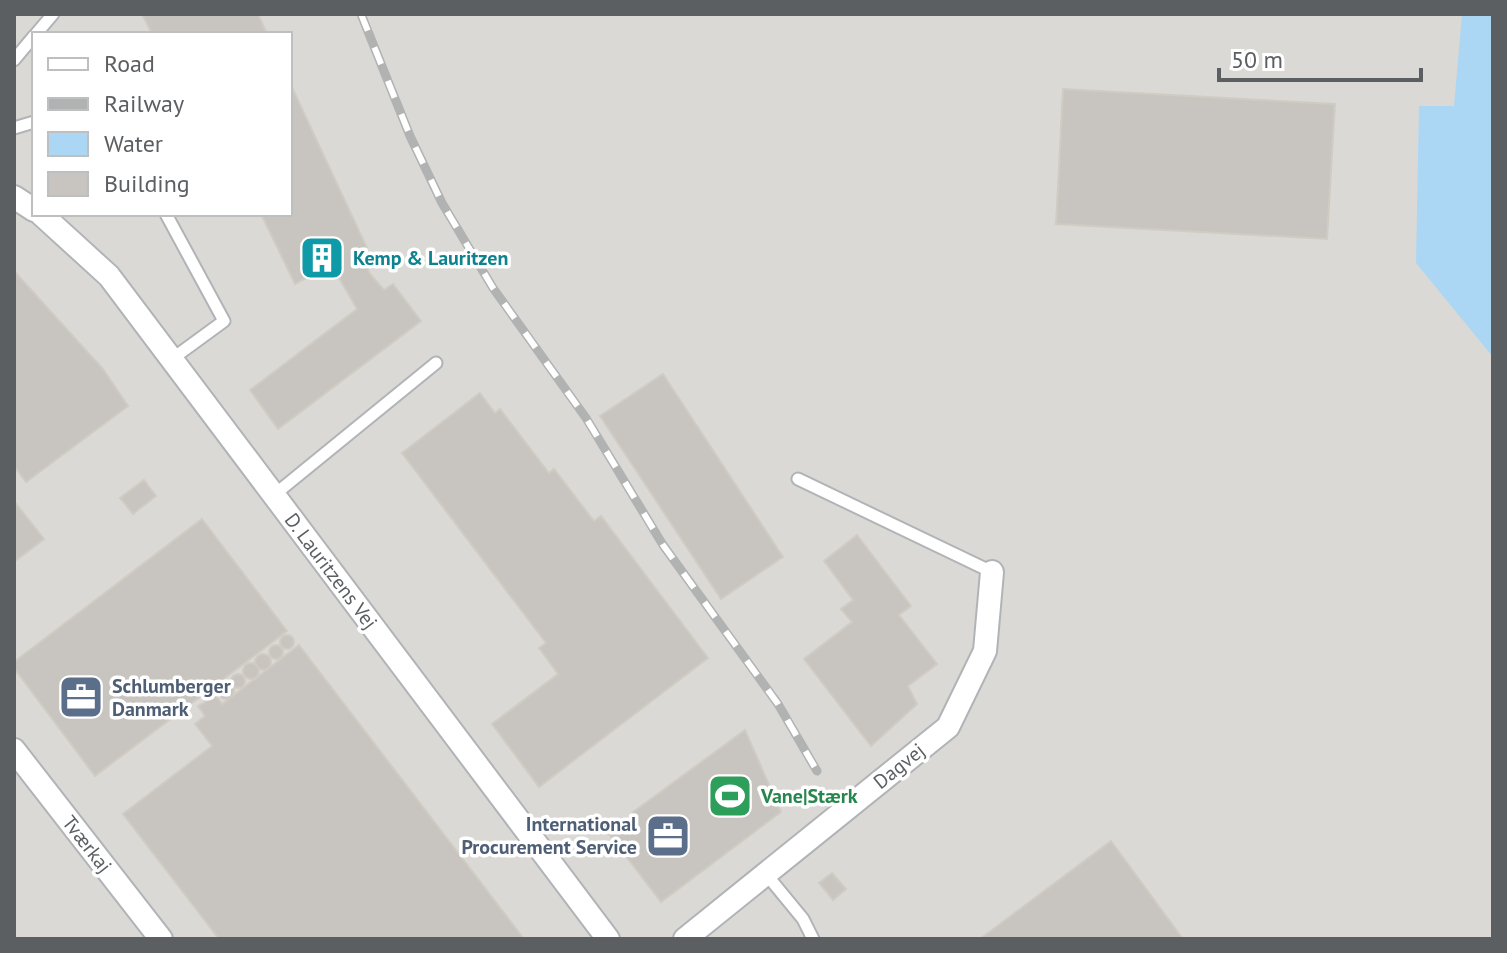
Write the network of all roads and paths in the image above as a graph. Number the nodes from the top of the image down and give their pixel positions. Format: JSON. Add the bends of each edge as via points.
{"nodes":[{"id":1,"x":53,"y":14,"type":"edge"},
{"id":2,"x":38,"y":32,"type":"edge"},
{"id":3,"x":32,"y":39,"type":"edge"},
{"id":4,"x":14,"y":60,"type":"edge"},
{"id":5,"x":14,"y":197,"type":"edge"},
{"id":6,"x":32,"y":209,"type":"edge"},
{"id":7,"x":43,"y":216,"type":"edge"},
{"id":8,"x":167,"y":216,"type":"edge"},
{"id":9,"x":172,"y":359,"type":"junction"},
{"id":10,"x":436,"y":363,"type":"dead end"},
{"id":11,"x":798,"y":479,"type":"dead end"},
{"id":12,"x":274,"y":495,"type":"junction"},
{"id":13,"x":992,"y":572,"type":"joint"},
{"id":14,"x":14,"y":750,"type":"edge"},
{"id":15,"x":766,"y":874,"type":"junction"},
{"id":16,"x":161,"y":939,"type":"edge"},
{"id":17,"x":608,"y":939,"type":"edge"},
{"id":18,"x":685,"y":939,"type":"edge"},
{"id":19,"x":813,"y":939,"type":"edge"}],
"edges":[{"from":1,"to":2,"type":"lane"},
{"from":3,"to":4,"type":"lane"},
{"from":5,"to":6,"type":"street"},
{"from":7,"to":9,"type":"street","name":"D. Lauritzens Vej","via":[[109,276]]},
{"from":8,"to":9,"type":"lane","via":[[224,321]]},
{"from":9,"to":12,"type":"street","name":"D. Lauritzens Vej"},
{"from":10,"to":12,"type":"lane"},
{"from":11,"to":13,"type":"lane"},
{"from":12,"to":17,"type":"street","name":"D. Lauritzens Vej"},
{"from":13,"to":15,"type":"street","name":"Dagvej","via":[[985,651],[948,727]]},
{"from":14,"to":16,"type":"street","name":"Tværkaj"},
{"from":15,"to":18,"type":"street","name":"Dagvej"},
{"from":15,"to":19,"type":"lane"}]}
